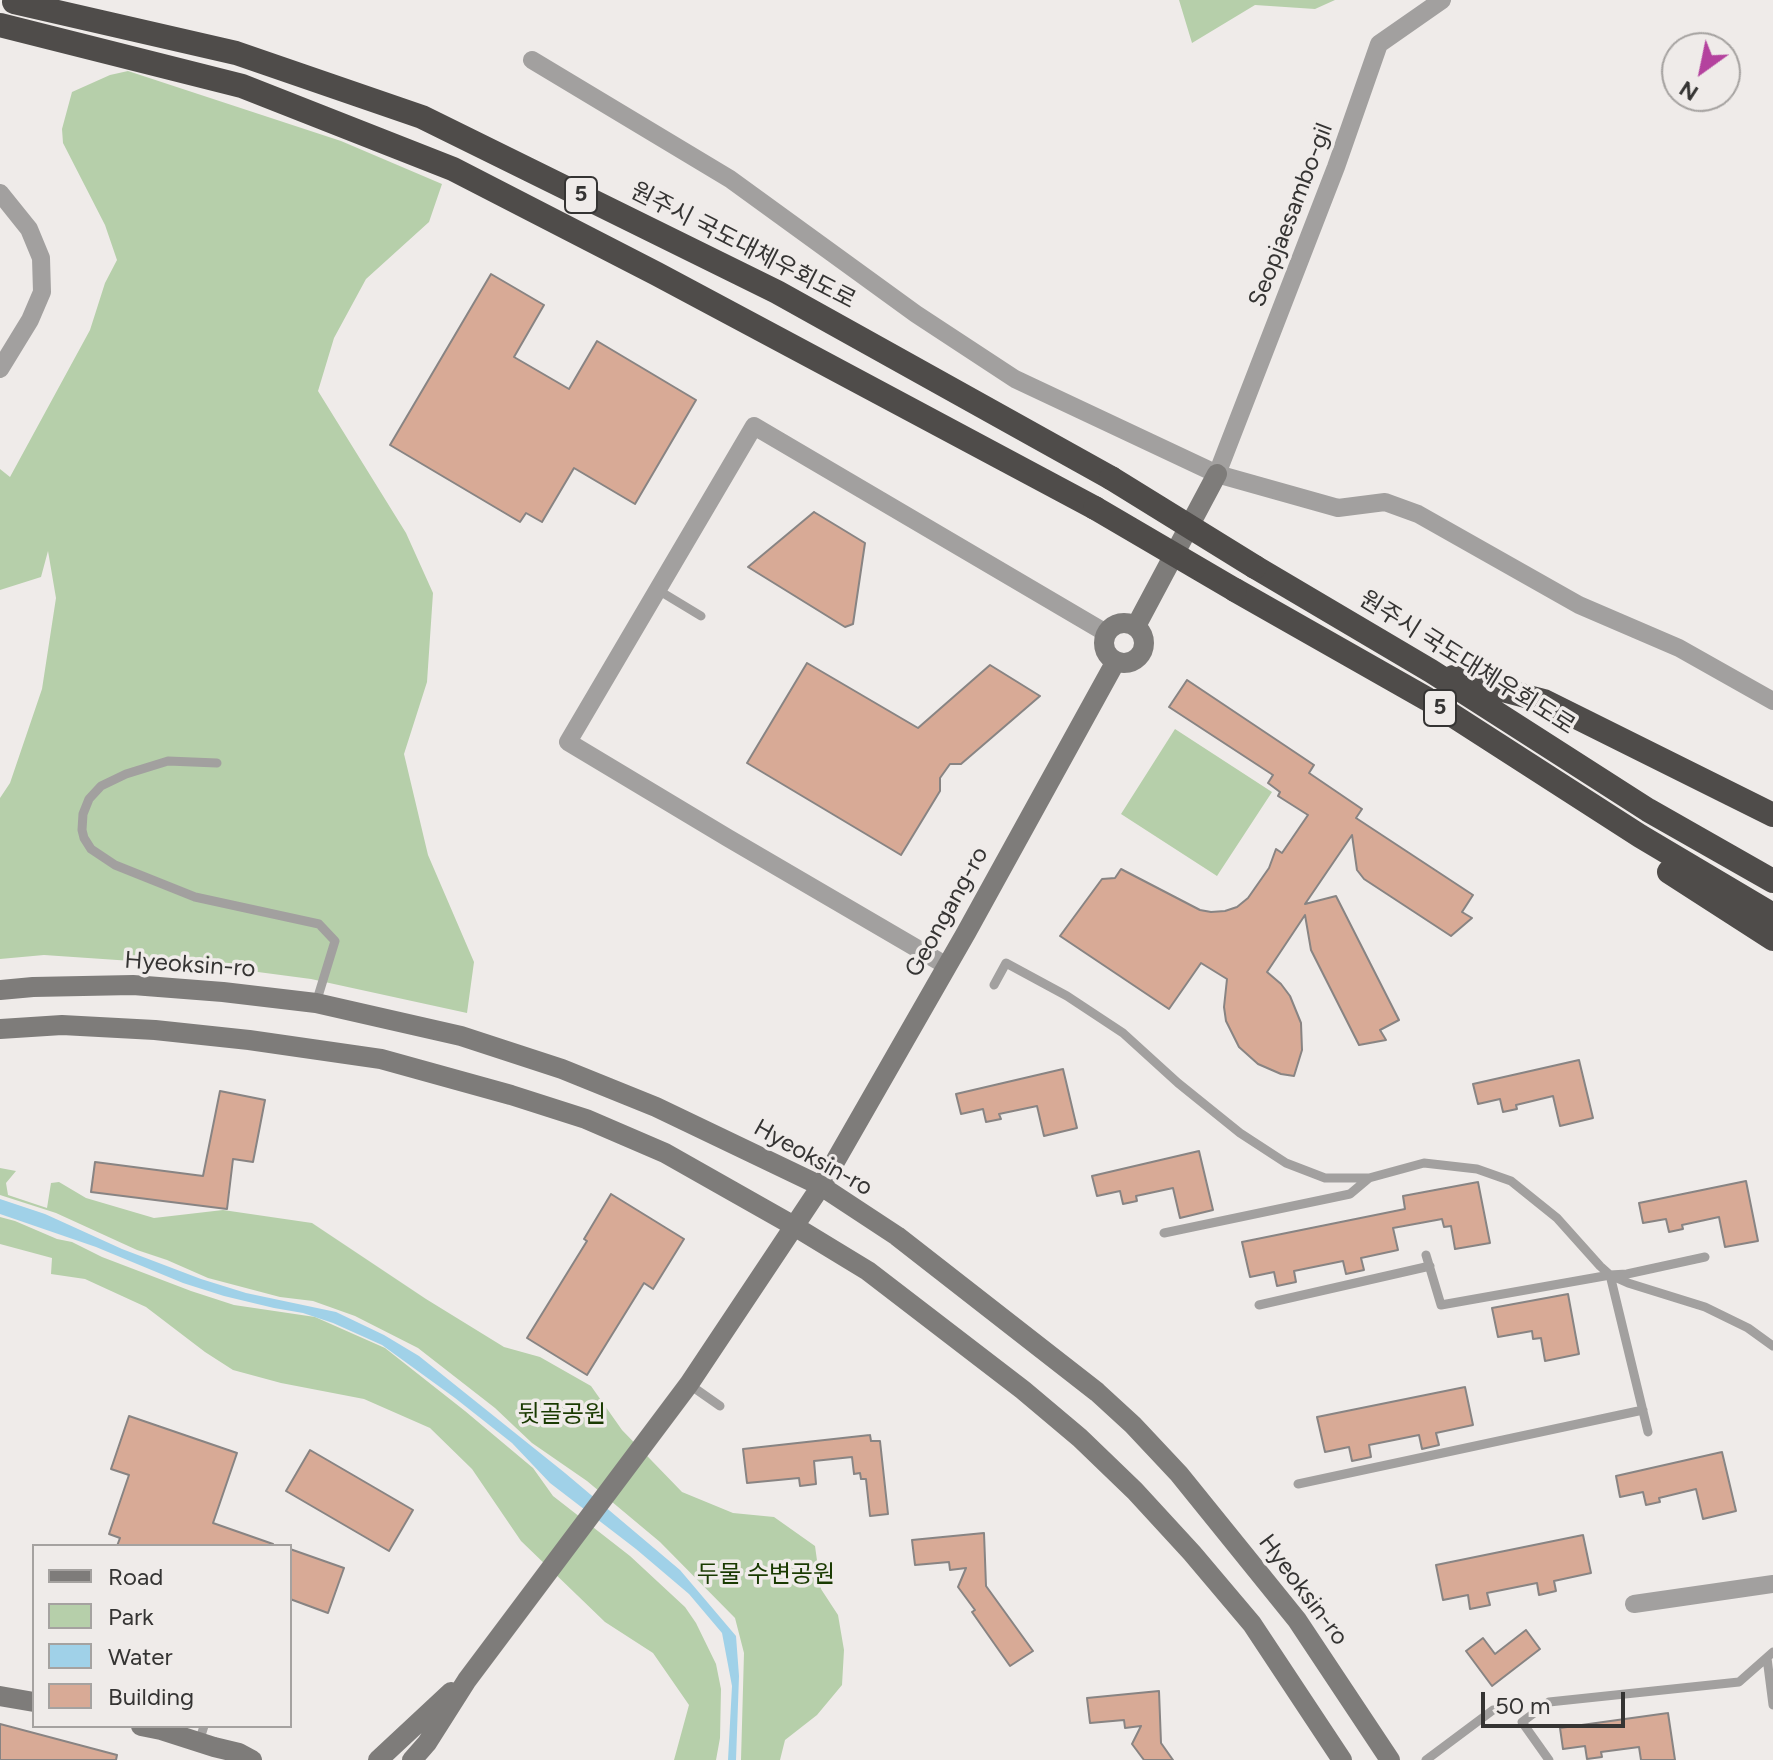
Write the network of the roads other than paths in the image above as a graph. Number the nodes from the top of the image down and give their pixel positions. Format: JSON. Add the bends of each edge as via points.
{"nodes":[{"id":1,"x":1442,"y":0,"type":"edge"},
{"id":2,"x":14,"y":2,"type":"dead end"},
{"id":3,"x":0,"y":25,"type":"edge"},
{"id":4,"x":532,"y":60,"type":"dead end"},
{"id":5,"x":0,"y":193,"type":"edge"},
{"id":6,"x":0,"y":369,"type":"edge"},
{"id":7,"x":1217,"y":474,"type":"junction"},
{"id":8,"x":658,"y":590,"type":"junction"},
{"id":9,"x":701,"y":616,"type":"dead end"},
{"id":10,"x":1136,"y":626,"type":"junction"},
{"id":11,"x":1106,"y":633,"type":"junction"},
{"id":12,"x":1116,"y":661,"type":"junction"},
{"id":13,"x":1431,"y":671,"type":"junction"},
{"id":14,"x":1427,"y":699,"type":"junction"},
{"id":15,"x":1773,"y":701,"type":"edge"},
{"id":16,"x":217,"y":763,"type":"dead end"},
{"id":17,"x":1773,"y":815,"type":"edge"},
{"id":18,"x":1773,"y":881,"type":"edge"},
{"id":19,"x":1773,"y":915,"type":"edge"},
{"id":20,"x":1773,"y":939,"type":"edge"},
{"id":21,"x":947,"y":966,"type":"junction"},
{"id":22,"x":994,"y":985,"type":"dead end"},
{"id":23,"x":0,"y":990,"type":"edge"},
{"id":24,"x":316,"y":1003,"type":"junction"},
{"id":25,"x":0,"y":1029,"type":"edge"},
{"id":26,"x":1369,"y":1178,"type":"junction"},
{"id":27,"x":821,"y":1186,"type":"junction"},
{"id":28,"x":794,"y":1226,"type":"junction"},
{"id":29,"x":1164,"y":1233,"type":"dead end"},
{"id":30,"x":1426,"y":1255,"type":"dead end"},
{"id":31,"x":1705,"y":1257,"type":"dead end"},
{"id":32,"x":1430,"y":1266,"type":"junction"},
{"id":33,"x":1610,"y":1275,"type":"junction"},
{"id":34,"x":1259,"y":1305,"type":"dead end"},
{"id":35,"x":1773,"y":1346,"type":"edge"},
{"id":36,"x":689,"y":1384,"type":"junction"},
{"id":37,"x":720,"y":1406,"type":"dead end"},
{"id":38,"x":1643,"y":1410,"type":"junction"},
{"id":39,"x":1648,"y":1432,"type":"dead end"},
{"id":40,"x":1298,"y":1484,"type":"dead end"},
{"id":41,"x":1773,"y":1584,"type":"edge"},
{"id":42,"x":1634,"y":1604,"type":"dead end"},
{"id":43,"x":1770,"y":1655,"type":"edge"},
{"id":44,"x":467,"y":1680,"type":"junction"},
{"id":45,"x":0,"y":1696,"type":"edge"},
{"id":46,"x":32,"y":1702,"type":"edge"},
{"id":47,"x":1773,"y":1705,"type":"edge"},
{"id":48,"x":1493,"y":1710,"type":"dead end"},
{"id":49,"x":151,"y":1728,"type":"edge"},
{"id":50,"x":211,"y":1744,"type":"edge"},
{"id":51,"x":252,"y":1760,"type":"edge"},
{"id":52,"x":378,"y":1760,"type":"edge"},
{"id":53,"x":412,"y":1760,"type":"edge"},
{"id":54,"x":1342,"y":1760,"type":"edge"},
{"id":55,"x":1390,"y":1760,"type":"edge"},
{"id":56,"x":1426,"y":1760,"type":"edge"},
{"id":57,"x":1549,"y":1760,"type":"edge"}],
"edges":[{"from":1,"to":7,"type":"street","name":"Seopjaesambo-gil","via":[[1379,44]]},
{"from":2,"to":13,"type":"highway","name":"원주시 국도대체우회도로","number":"5","bridge":true,"via":[[236,53],[422,117],[777,292],[1111,478]]},
{"from":3,"to":14,"type":"highway","number":"5","bridge":true,"via":[[242,86],[453,169],[1095,508]]},
{"from":4,"to":7,"type":"street","via":[[730,179],[1015,379]]},
{"from":5,"to":6,"type":"street","via":[[29,229],[41,258],[42,292]]},
{"from":7,"to":10,"type":"street"},
{"from":7,"to":15,"type":"street","via":[[1338,508],[1385,502],[1418,514],[1579,605],[1679,648]]},
{"from":8,"to":9,"type":"lane"},
{"from":8,"to":11,"type":"street","via":[[754,426]]},
{"from":8,"to":21,"type":"street","via":[[568,742]]},
{"from":10,"to":11,"type":"street","via":[[1123,622]]},
{"from":10,"to":12,"type":"street","via":[[1145,643],[1140,656]]},
{"from":11,"to":12,"type":"street","via":[[1104,646]]},
{"from":12,"to":21,"type":"street","name":"Geongang-ro"},
{"from":13,"to":17,"type":"highway","via":[[1544,701]]},
{"from":13,"to":18,"type":"highway","name":"원주시 국도대체우회도로","number":"5","via":[[1648,810]]},
{"from":14,"to":19,"type":"highway","number":"5"},
{"from":14,"to":20,"type":"highway","via":[[1477,747]]},
{"from":16,"to":24,"type":"lane","via":[[168,761],[101,786],[83,814],[84,838],[115,865],[195,897],[319,924],[335,941]]},
{"from":21,"to":27,"type":"street","name":"Geongang-ro"},
{"from":22,"to":26,"type":"lane","via":[[1006,963],[1123,1033],[1240,1133],[1286,1163],[1325,1178]]},
{"from":23,"to":24,"type":"street","name":"Hyeoksin-ro","via":[[133,985]]},
{"from":24,"to":27,"type":"street","name":"Hyeoksin-ro","via":[[461,1036],[562,1069],[656,1107]]},
{"from":25,"to":28,"type":"street","via":[[62,1025],[155,1030],[381,1059],[586,1119],[665,1153]]},
{"from":26,"to":29,"type":"lane","via":[[1350,1194]]},
{"from":26,"to":33,"type":"lane","via":[[1424,1163],[1477,1169],[1511,1181],[1557,1218]]},
{"from":27,"to":28,"type":"street","name":"Geongang-ro"},
{"from":27,"to":55,"type":"street","name":"Hyeoksin-ro","via":[[897,1236],[1133,1425],[1297,1620]]},
{"from":28,"to":36,"type":"street"},
{"from":28,"to":54,"type":"street","via":[[868,1271],[1011,1381],[1135,1491],[1252,1624]]},
{"from":30,"to":32,"type":"lane"},
{"from":31,"to":33,"type":"lane"},
{"from":32,"to":33,"type":"lane","via":[[1441,1305]]},
{"from":32,"to":34,"type":"lane"},
{"from":33,"to":35,"type":"lane","via":[[1705,1307]]},
{"from":33,"to":38,"type":"lane"},
{"from":36,"to":37,"type":"lane"},
{"from":36,"to":44,"type":"street"},
{"from":38,"to":39,"type":"lane"},
{"from":38,"to":40,"type":"lane"},
{"from":41,"to":42,"type":"street"},
{"from":43,"to":47,"type":"lane"},
{"from":43,"to":57,"type":"lane","via":[[1739,1682],[1549,1702],[1522,1722]]},
{"from":44,"to":52,"type":"street"},
{"from":44,"to":53,"type":"street"},
{"from":45,"to":46,"type":"street"},
{"from":48,"to":56,"type":"lane"},
{"from":49,"to":50,"type":"street"},
{"from":50,"to":51,"type":"street"}]}
